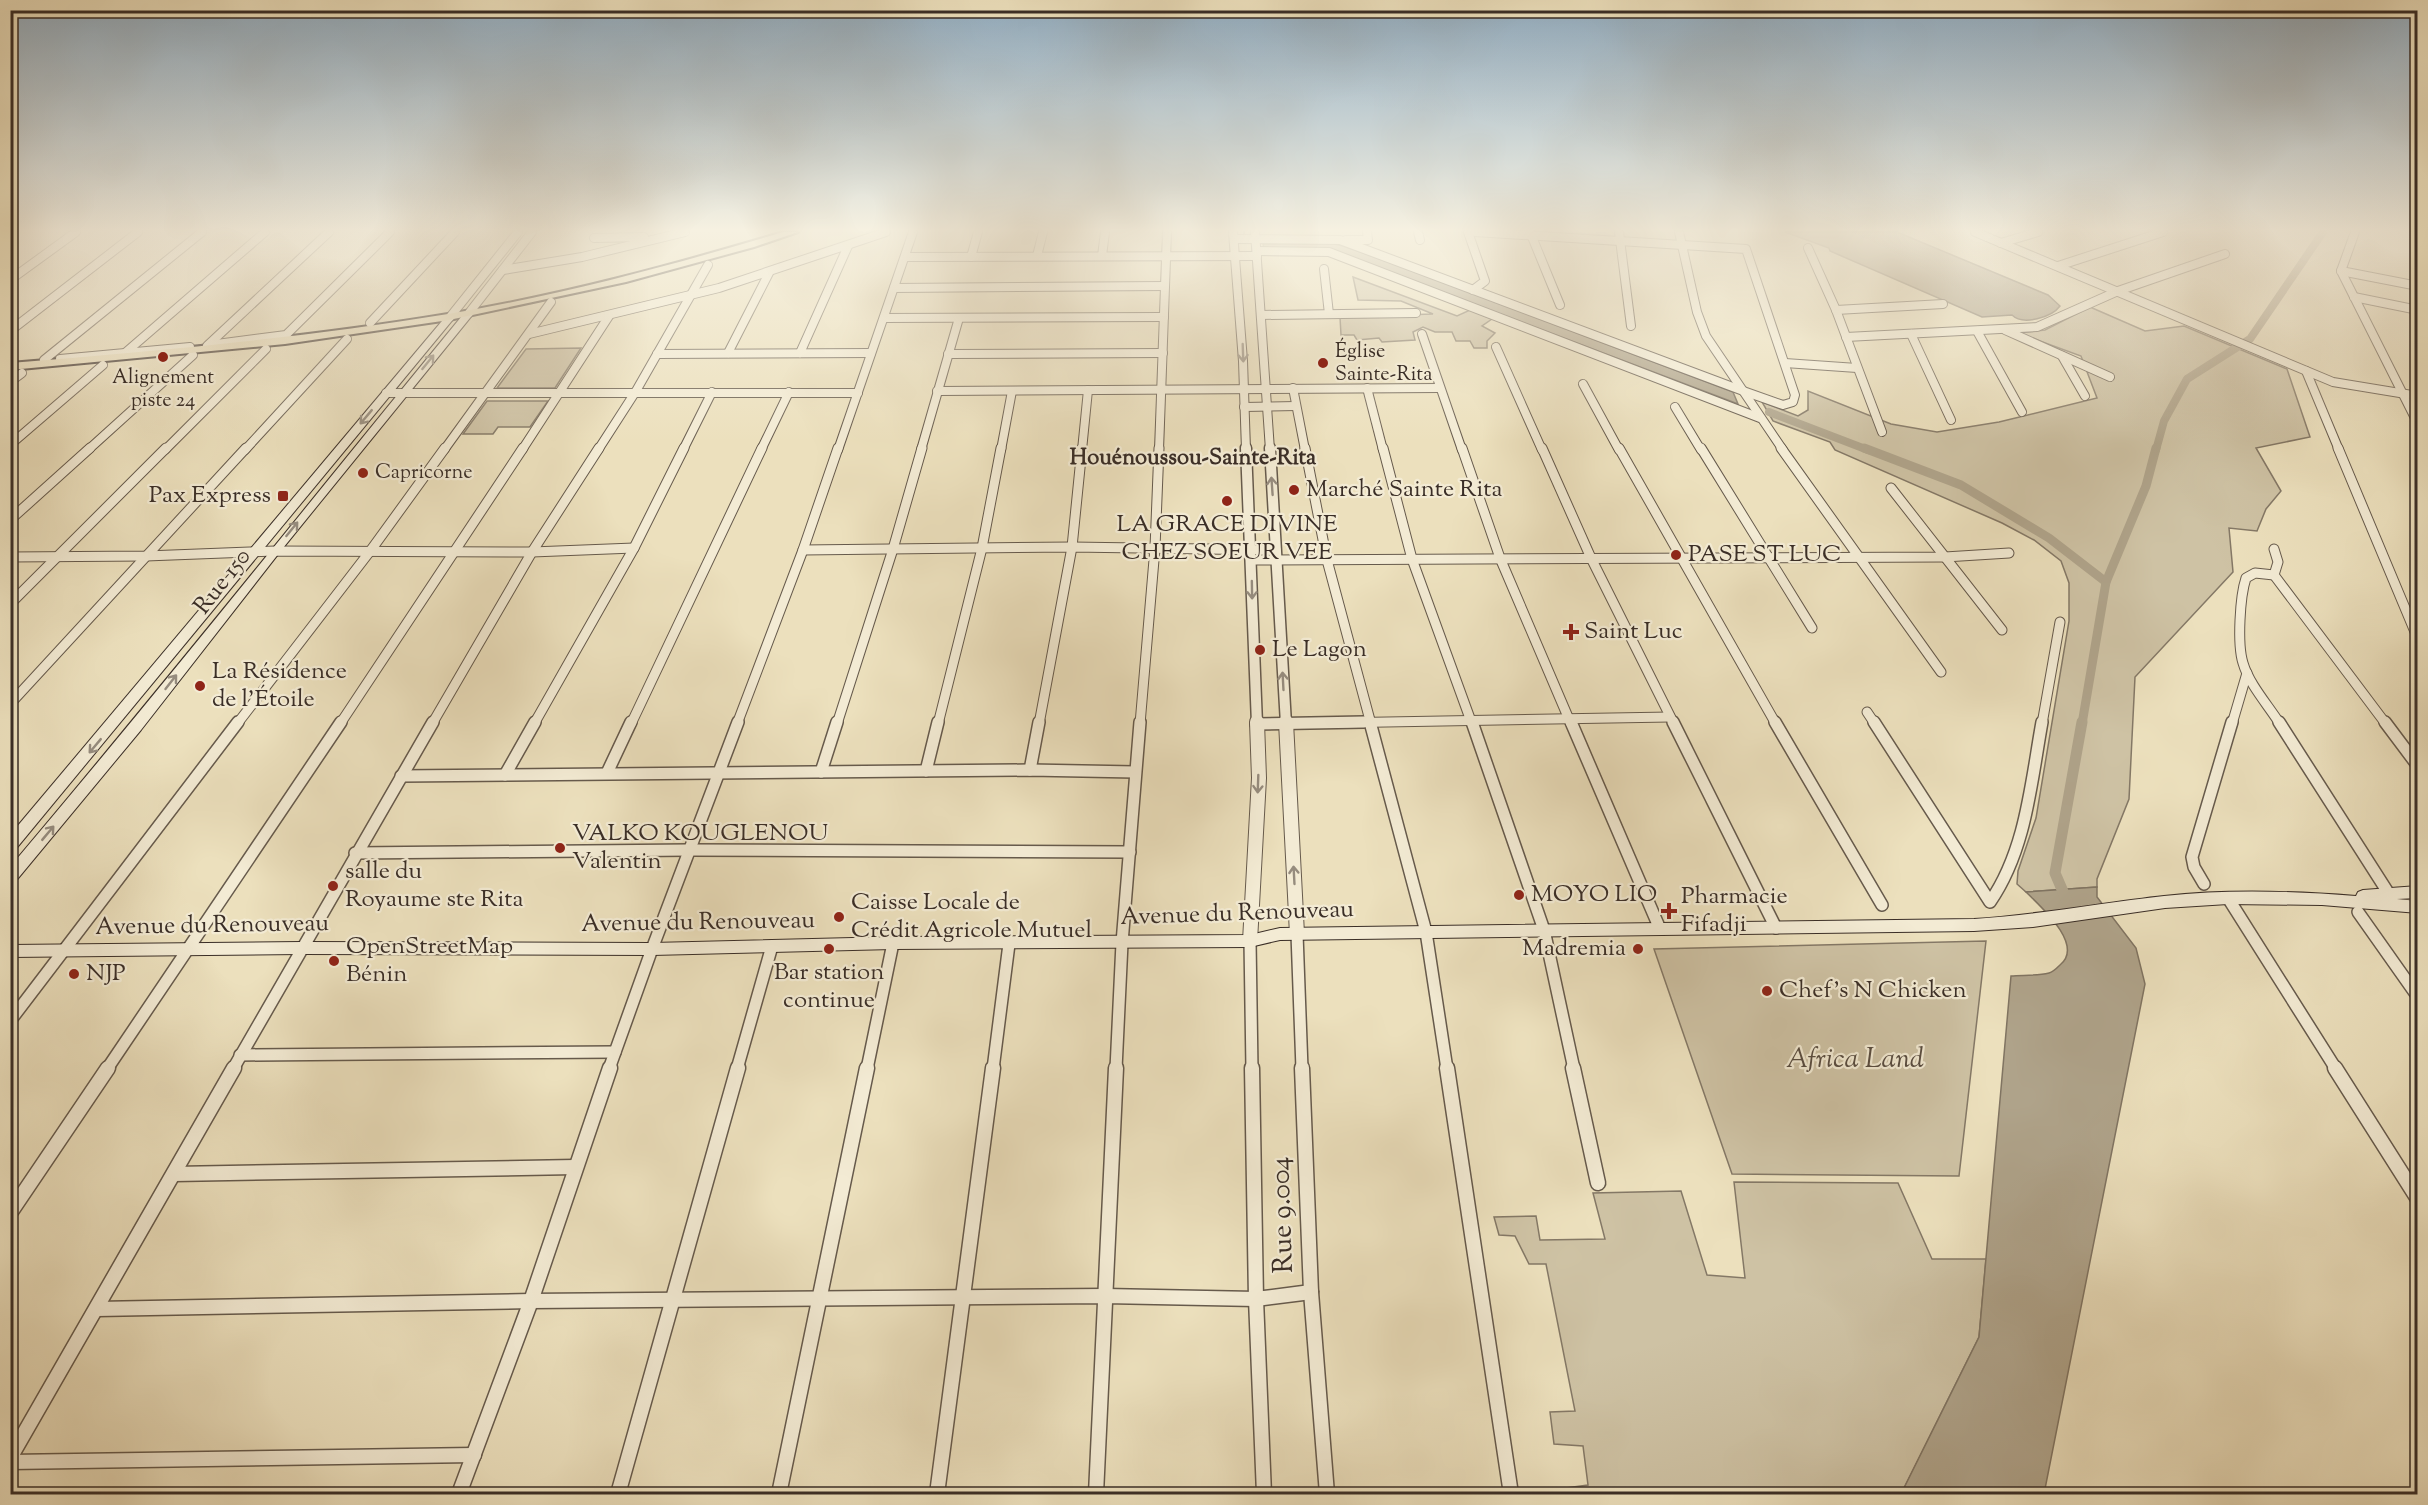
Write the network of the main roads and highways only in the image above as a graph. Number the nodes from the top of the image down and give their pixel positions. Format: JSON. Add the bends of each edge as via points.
{"nodes":[{"id":1,"x":520,"y":302,"type":"edge"},
{"id":2,"x":469,"y":313,"type":"junction"},
{"id":3,"x":450,"y":317,"type":"junction"},
{"id":4,"x":10,"y":365,"type":"edge"},
{"id":5,"x":110,"y":727,"type":"junction"},
{"id":6,"x":136,"y":727,"type":"junction"},
{"id":7,"x":10,"y":846,"type":"edge"},
{"id":8,"x":10,"y":878,"type":"edge"},
{"id":9,"x":2418,"y":892,"type":"edge"},
{"id":10,"x":2322,"y":899,"type":"junction"},
{"id":11,"x":2418,"y":907,"type":"edge"},
{"id":12,"x":10,"y":951,"type":"edge"}],
"edges":[{"from":1,"to":2,"type":"highway"},
{"from":2,"to":3,"type":"highway"},
{"from":6,"to":2,"type":"main road","name":"Rue 150","one_way":true},
{"from":3,"to":4,"type":"highway","via":[[280,342]]},
{"from":3,"to":5,"type":"main road","name":"Rue 150","one_way":true},
{"from":5,"to":6,"type":"main road"},
{"from":5,"to":7,"type":"main road","name":"Rue 150","one_way":true},
{"from":8,"to":6,"type":"main road","name":"Rue 150","one_way":true},
{"from":9,"to":10,"type":"main road"},
{"from":10,"to":11,"type":"main road"},
{"from":10,"to":12,"type":"main road","name":"Avenue du Renouveau","via":[[2165,902],[2033,921],[1974,925],[1280,934],[1250,941],[893,943],[652,950]]}]}
